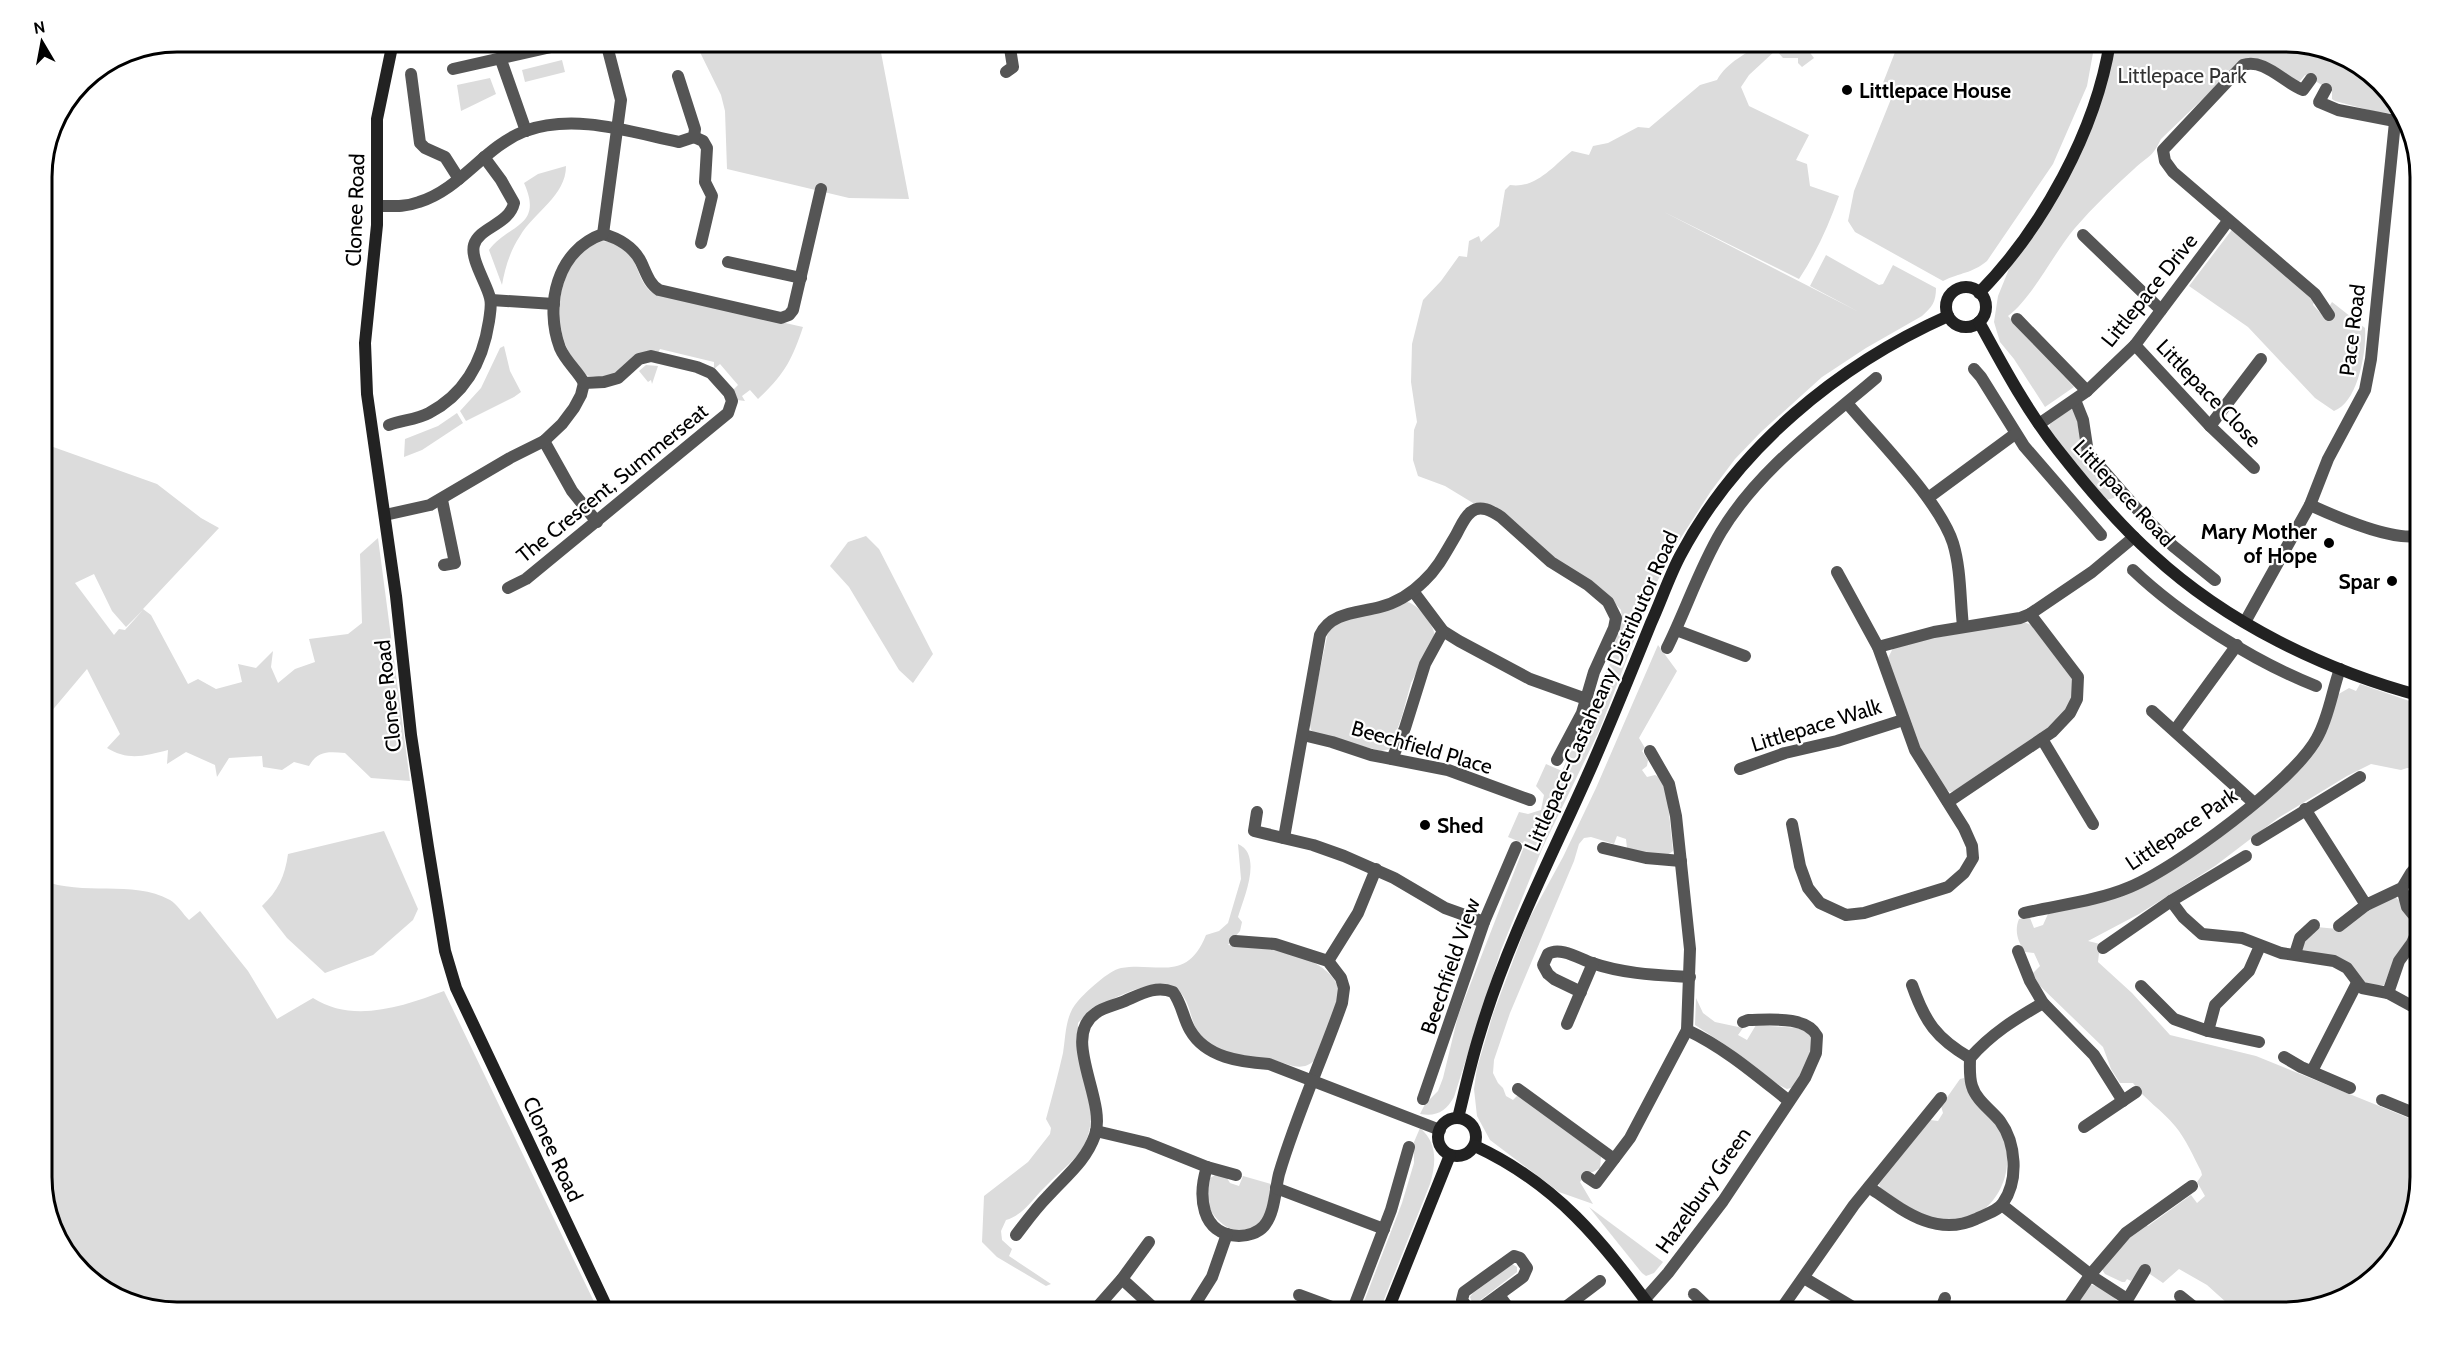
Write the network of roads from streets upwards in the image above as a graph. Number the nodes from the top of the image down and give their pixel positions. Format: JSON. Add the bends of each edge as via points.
{"nodes":[{"id":1,"x":391,"y":52,"type":"edge"},
{"id":2,"x":532,"y":52,"type":"edge"},
{"id":3,"x":609,"y":52,"type":"edge"},
{"id":4,"x":1011,"y":52,"type":"edge"},
{"id":5,"x":2107,"y":52,"type":"edge"},
{"id":6,"x":501,"y":60,"type":"junction"},
{"id":7,"x":453,"y":69,"type":"dead end"},
{"id":8,"x":1006,"y":72,"type":"dead end"},
{"id":9,"x":411,"y":74,"type":"dead end"},
{"id":10,"x":678,"y":76,"type":"dead end"},
{"id":11,"x":2311,"y":79,"type":"dead end"},
{"id":12,"x":2326,"y":89,"type":"dead end"},
{"id":13,"x":2398,"y":123,"type":"edge"},
{"id":14,"x":2400,"y":126,"type":"edge"},
{"id":15,"x":616,"y":130,"type":"junction"},
{"id":16,"x":526,"y":131,"type":"junction"},
{"id":17,"x":694,"y":137,"type":"junction"},
{"id":18,"x":484,"y":157,"type":"junction"},
{"id":19,"x":459,"y":179,"type":"junction"},
{"id":20,"x":821,"y":189,"type":"dead end"},
{"id":21,"x":378,"y":206,"type":"junction"},
{"id":22,"x":2228,"y":221,"type":"junction"},
{"id":23,"x":603,"y":234,"type":"junction"},
{"id":24,"x":2083,"y":235,"type":"dead end"},
{"id":25,"x":701,"y":243,"type":"dead end"},
{"id":26,"x":728,"y":262,"type":"dead end"},
{"id":27,"x":801,"y":278,"type":"junction"},
{"id":28,"x":1979,"y":293,"type":"junction"},
{"id":29,"x":491,"y":300,"type":"junction"},
{"id":30,"x":554,"y":304,"type":"junction"},
{"id":31,"x":2161,"y":310,"type":"junction"},
{"id":32,"x":2329,"y":315,"type":"dead end"},
{"id":33,"x":1948,"y":316,"type":"junction"},
{"id":34,"x":2017,"y":319,"type":"dead end"},
{"id":35,"x":1979,"y":322,"type":"junction"},
{"id":36,"x":2135,"y":345,"type":"junction"},
{"id":37,"x":2261,"y":359,"type":"dead end"},
{"id":38,"x":1974,"y":369,"type":"dead end"},
{"id":39,"x":1876,"y":378,"type":"dead end"},
{"id":40,"x":584,"y":383,"type":"junction"},
{"id":41,"x":2087,"y":391,"type":"junction"},
{"id":42,"x":2075,"y":400,"type":"junction"},
{"id":43,"x":1847,"y":403,"type":"junction"},
{"id":44,"x":2039,"y":424,"type":"junction"},
{"id":45,"x":389,"y":425,"type":"dead end"},
{"id":46,"x":2210,"y":426,"type":"junction"},
{"id":47,"x":2015,"y":434,"type":"junction"},
{"id":48,"x":544,"y":441,"type":"junction"},
{"id":49,"x":2254,"y":468,"type":"dead end"},
{"id":50,"x":1928,"y":498,"type":"junction"},
{"id":51,"x":442,"y":500,"type":"junction"},
{"id":52,"x":2310,"y":506,"type":"junction"},
{"id":53,"x":385,"y":515,"type":"junction"},
{"id":54,"x":597,"y":522,"type":"junction"},
{"id":55,"x":2101,"y":535,"type":"dead end"},
{"id":56,"x":2134,"y":537,"type":"junction"},
{"id":57,"x":2410,"y":538,"type":"edge"},
{"id":58,"x":444,"y":565,"type":"dead end"},
{"id":59,"x":2211,"y":571,"type":"dead end"},
{"id":60,"x":1837,"y":572,"type":"dead end"},
{"id":61,"x":2136,"y":578,"type":"dead end"},
{"id":62,"x":508,"y":588,"type":"dead end"},
{"id":63,"x":1413,"y":591,"type":"junction"},
{"id":64,"x":2030,"y":614,"type":"junction"},
{"id":65,"x":2245,"y":622,"type":"junction"},
{"id":66,"x":1963,"y":626,"type":"junction"},
{"id":67,"x":1676,"y":630,"type":"junction"},
{"id":68,"x":1443,"y":631,"type":"junction"},
{"id":69,"x":2237,"y":645,"type":"junction"},
{"id":70,"x":1878,"y":647,"type":"junction"},
{"id":71,"x":1667,"y":648,"type":"dead end"},
{"id":72,"x":1745,"y":656,"type":"dead end"},
{"id":73,"x":2340,"y":669,"type":"junction"},
{"id":74,"x":2316,"y":686,"type":"dead end"},
{"id":75,"x":2410,"y":692,"type":"edge"},
{"id":76,"x":1586,"y":699,"type":"junction"},
{"id":77,"x":2152,"y":711,"type":"dead end"},
{"id":78,"x":1903,"y":720,"type":"junction"},
{"id":79,"x":2175,"y":730,"type":"junction"},
{"id":80,"x":1303,"y":735,"type":"junction"},
{"id":81,"x":2042,"y":739,"type":"junction"},
{"id":82,"x":1650,"y":751,"type":"dead end"},
{"id":83,"x":1392,"y":759,"type":"junction"},
{"id":84,"x":1557,"y":760,"type":"dead end"},
{"id":85,"x":1740,"y":769,"type":"dead end"},
{"id":86,"x":2360,"y":777,"type":"dead end"},
{"id":87,"x":1530,"y":800,"type":"dead end"},
{"id":88,"x":1948,"y":802,"type":"junction"},
{"id":89,"x":2254,"y":803,"type":"junction"},
{"id":90,"x":2305,"y":809,"type":"junction"},
{"id":91,"x":1257,"y":812,"type":"dead end"},
{"id":92,"x":1792,"y":824,"type":"dead end"},
{"id":93,"x":2093,"y":824,"type":"dead end"},
{"id":94,"x":1284,"y":838,"type":"junction"},
{"id":95,"x":2257,"y":840,"type":"dead end"},
{"id":96,"x":1516,"y":847,"type":"dead end"},
{"id":97,"x":1603,"y":848,"type":"dead end"},
{"id":98,"x":2246,"y":856,"type":"dead end"},
{"id":99,"x":1681,"y":861,"type":"junction"},
{"id":100,"x":1376,"y":869,"type":"junction"},
{"id":101,"x":2410,"y":877,"type":"edge"},
{"id":102,"x":2402,"y":888,"type":"junction"},
{"id":103,"x":2171,"y":901,"type":"junction"},
{"id":104,"x":2366,"y":905,"type":"junction"},
{"id":105,"x":2410,"y":910,"type":"edge"},
{"id":106,"x":2024,"y":913,"type":"dead end"},
{"id":107,"x":1484,"y":922,"type":"junction"},
{"id":108,"x":2314,"y":925,"type":"dead end"},
{"id":109,"x":2339,"y":926,"type":"dead end"},
{"id":110,"x":1235,"y":941,"type":"dead end"},
{"id":111,"x":2260,"y":946,"type":"junction"},
{"id":112,"x":2410,"y":946,"type":"edge"},
{"id":113,"x":2103,"y":948,"type":"dead end"},
{"id":114,"x":2018,"y":951,"type":"dead end"},
{"id":115,"x":2295,"y":954,"type":"junction"},
{"id":116,"x":1328,"y":961,"type":"junction"},
{"id":117,"x":1593,"y":963,"type":"junction"},
{"id":118,"x":1690,"y":977,"type":"junction"},
{"id":119,"x":2357,"y":983,"type":"junction"},
{"id":120,"x":1912,"y":985,"type":"dead end"},
{"id":121,"x":2141,"y":986,"type":"dead end"},
{"id":122,"x":1581,"y":992,"type":"junction"},
{"id":123,"x":2388,"y":993,"type":"junction"},
{"id":124,"x":2043,"y":1003,"type":"junction"},
{"id":125,"x":2410,"y":1005,"type":"edge"},
{"id":126,"x":1743,"y":1022,"type":"dead end"},
{"id":127,"x":1567,"y":1024,"type":"dead end"},
{"id":128,"x":1687,"y":1030,"type":"junction"},
{"id":129,"x":2208,"y":1031,"type":"junction"},
{"id":130,"x":2259,"y":1042,"type":"dead end"},
{"id":131,"x":2284,"y":1057,"type":"dead end"},
{"id":132,"x":1970,"y":1058,"type":"junction"},
{"id":133,"x":2312,"y":1071,"type":"junction"},
{"id":134,"x":1312,"y":1081,"type":"junction"},
{"id":135,"x":2350,"y":1088,"type":"dead end"},
{"id":136,"x":1518,"y":1089,"type":"dead end"},
{"id":137,"x":2136,"y":1092,"type":"dead end"},
{"id":138,"x":1941,"y":1098,"type":"dead end"},
{"id":139,"x":1424,"y":1099,"type":"dead end"},
{"id":140,"x":2382,"y":1100,"type":"dead end"},
{"id":141,"x":1789,"y":1101,"type":"junction"},
{"id":142,"x":2123,"y":1101,"type":"junction"},
{"id":143,"x":2410,"y":1109,"type":"edge"},
{"id":144,"x":1458,"y":1118,"type":"junction"},
{"id":145,"x":2084,"y":1127,"type":"dead end"},
{"id":146,"x":1440,"y":1130,"type":"junction"},
{"id":147,"x":1096,"y":1131,"type":"junction"},
{"id":148,"x":1475,"y":1146,"type":"junction"},
{"id":149,"x":1409,"y":1147,"type":"dead end"},
{"id":150,"x":1450,"y":1155,"type":"junction"},
{"id":151,"x":1614,"y":1159,"type":"junction"},
{"id":152,"x":1207,"y":1167,"type":"junction"},
{"id":153,"x":1236,"y":1175,"type":"dead end"},
{"id":154,"x":1587,"y":1177,"type":"dead end"},
{"id":155,"x":2192,"y":1186,"type":"dead end"},
{"id":156,"x":1869,"y":1187,"type":"junction"},
{"id":157,"x":1276,"y":1188,"type":"junction"},
{"id":158,"x":2002,"y":1205,"type":"junction"},
{"id":159,"x":1384,"y":1229,"type":"junction"},
{"id":160,"x":1227,"y":1234,"type":"junction"},
{"id":161,"x":1016,"y":1235,"type":"dead end"},
{"id":162,"x":1149,"y":1242,"type":"dead end"},
{"id":163,"x":2145,"y":1270,"type":"dead end"},
{"id":164,"x":2091,"y":1274,"type":"junction"},
{"id":165,"x":1803,"y":1278,"type":"junction"},
{"id":166,"x":1122,"y":1279,"type":"junction"},
{"id":167,"x":1600,"y":1281,"type":"dead end"},
{"id":168,"x":1694,"y":1294,"type":"dead end"},
{"id":169,"x":1299,"y":1295,"type":"dead end"},
{"id":170,"x":1499,"y":1295,"type":"junction"},
{"id":171,"x":2180,"y":1296,"type":"dead end"},
{"id":172,"x":1945,"y":1298,"type":"dead end"},
{"id":173,"x":1645,"y":1299,"type":"junction"},
{"id":174,"x":2127,"y":1299,"type":"junction"},
{"id":175,"x":604,"y":1302,"type":"edge"},
{"id":176,"x":1102,"y":1302,"type":"edge"},
{"id":177,"x":1147,"y":1302,"type":"edge"},
{"id":178,"x":1196,"y":1302,"type":"edge"},
{"id":179,"x":1318,"y":1302,"type":"edge"},
{"id":180,"x":1356,"y":1302,"type":"edge"},
{"id":181,"x":1391,"y":1302,"type":"edge"},
{"id":182,"x":1464,"y":1302,"type":"edge"},
{"id":183,"x":1488,"y":1302,"type":"edge"},
{"id":184,"x":1504,"y":1302,"type":"edge"},
{"id":185,"x":1572,"y":1302,"type":"edge"},
{"id":186,"x":1647,"y":1302,"type":"edge"},
{"id":187,"x":1702,"y":1302,"type":"edge"},
{"id":188,"x":1786,"y":1302,"type":"edge"},
{"id":189,"x":1844,"y":1302,"type":"edge"},
{"id":190,"x":1944,"y":1302,"type":"edge"},
{"id":191,"x":2072,"y":1302,"type":"edge"},
{"id":192,"x":2125,"y":1302,"type":"edge"},
{"id":193,"x":2188,"y":1302,"type":"edge"}],
"edges":[{"from":1,"to":21,"type":"street","name":"Clonee Road","via":[[377,118]]},
{"from":2,"to":6,"type":"street"},
{"from":3,"to":15,"type":"street","via":[[620,95]]},
{"from":4,"to":8,"type":"street","via":[[1013,67]]},
{"from":5,"to":28,"type":"street","via":[[2099,91],[2073,157],[2007,263]]},
{"from":6,"to":7,"type":"street"},
{"from":6,"to":16,"type":"street"},
{"from":9,"to":19,"type":"street","via":[[420,144],[445,157]]},
{"from":10,"to":17,"type":"street"},
{"from":11,"to":22,"type":"street","via":[[2303,90],[2259,63],[2243,64],[2163,150],[2165,161],[2174,172]]},
{"from":12,"to":13,"type":"street","via":[[2319,102]]},
{"from":14,"to":52,"type":"street","name":"Pace Road","via":[[2365,390],[2328,459]]},
{"from":15,"to":16,"type":"street","via":[[567,123]]},
{"from":15,"to":17,"type":"street","via":[[679,142]]},
{"from":15,"to":23,"type":"street"},
{"from":16,"to":18,"type":"street"},
{"from":17,"to":25,"type":"street","via":[[707,148],[705,182],[712,196]]},
{"from":18,"to":19,"type":"street"},
{"from":18,"to":29,"type":"street","via":[[514,203],[507,217],[477,239],[474,246]]},
{"from":19,"to":21,"type":"street","via":[[417,203]]},
{"from":20,"to":27,"type":"street"},
{"from":21,"to":53,"type":"street","name":"Clonee Road","via":[[365,343]]},
{"from":22,"to":31,"type":"street","name":"Littlepace Drive"},
{"from":22,"to":32,"type":"street","via":[[2315,294]]},
{"from":23,"to":27,"type":"street","via":[[623,242],[636,253],[651,284],[659,290],[781,318],[793,310]]},
{"from":23,"to":30,"type":"street","via":[[585,242],[565,263]]},
{"from":24,"to":31,"type":"street"},
{"from":26,"to":27,"type":"street"},
{"from":28,"to":33,"type":"street","via":[[1964,288],[1953,293],[1946,304]]},
{"from":28,"to":35,"type":"street","via":[[1986,306]]},
{"from":29,"to":30,"type":"street"},
{"from":29,"to":45,"type":"street","via":[[482,351],[465,385],[427,415]]},
{"from":30,"to":40,"type":"street","via":[[560,348]]},
{"from":31,"to":36,"type":"street","name":"Littlepace Drive"},
{"from":33,"to":35,"type":"street","via":[[1962,327]]},
{"from":33,"to":144,"type":"street","name":"Littlepace-Castaheany Distributor Road","via":[[1879,352],[1829,386],[1750,457],[1700,521],[1671,574],[1593,764],[1506,959],[1480,1032]]},
{"from":34,"to":41,"type":"street"},
{"from":35,"to":44,"type":"street","name":"Littlepace Road"},
{"from":36,"to":41,"type":"street","name":"Littlepace Drive"},
{"from":36,"to":46,"type":"street","name":"Littlepace Close"},
{"from":37,"to":46,"type":"street"},
{"from":38,"to":47,"type":"street"},
{"from":39,"to":43,"type":"street"},
{"from":40,"to":48,"type":"street","via":[[574,408]]},
{"from":40,"to":54,"type":"street","name":"The Crescent, Summerseat","via":[[618,378],[639,359],[651,356],[708,371],[732,401],[728,413]]},
{"from":41,"to":42,"type":"street","name":"Littlepace Drive"},
{"from":42,"to":44,"type":"street","name":"Littlepace Drive"},
{"from":42,"to":59,"type":"street","via":[[2083,420],[2088,453],[2173,546]]},
{"from":43,"to":50,"type":"street"},
{"from":43,"to":67,"type":"street","via":[[1789,451],[1741,503],[1706,560]]},
{"from":44,"to":56,"type":"street","name":"Littlepace Road"},
{"from":46,"to":49,"type":"street","name":"Littlepace Close"},
{"from":47,"to":50,"type":"street"},
{"from":47,"to":55,"type":"street","via":[[2088,529]]},
{"from":48,"to":51,"type":"street"},
{"from":48,"to":54,"type":"street","via":[[572,490]]},
{"from":50,"to":66,"type":"street","via":[[1953,544]]},
{"from":51,"to":53,"type":"street"},
{"from":51,"to":58,"type":"street","via":[[455,563]]},
{"from":52,"to":57,"type":"street"},
{"from":52,"to":65,"type":"street","name":"Pace Road"},
{"from":53,"to":175,"type":"street","name":"Clonee Road","via":[[411,735],[445,951],[456,988]]},
{"from":54,"to":62,"type":"street","name":"The Crescent, Summerseat","via":[[526,579]]},
{"from":56,"to":64,"type":"street","via":[[2092,572]]},
{"from":56,"to":65,"type":"street","name":"Littlepace Road","via":[[2180,578]]},
{"from":60,"to":70,"type":"street"},
{"from":61,"to":69,"type":"street"},
{"from":63,"to":68,"type":"street"},
{"from":63,"to":76,"type":"street","via":[[1438,566],[1471,512],[1492,511],[1613,609],[1614,628],[1599,657]]},
{"from":63,"to":80,"type":"street","via":[[1381,607],[1336,618],[1325,626],[1320,635]]},
{"from":64,"to":66,"type":"street"},
{"from":64,"to":81,"type":"street","via":[[2079,683],[2070,713]]},
{"from":65,"to":73,"type":"street","name":"Littlepace Road"},
{"from":66,"to":70,"type":"street"},
{"from":67,"to":71,"type":"street"},
{"from":67,"to":72,"type":"street"},
{"from":68,"to":76,"type":"street","via":[[1530,679]]},
{"from":68,"to":83,"type":"street","via":[[1425,664]]},
{"from":69,"to":74,"type":"street","via":[[2301,685]]},
{"from":69,"to":79,"type":"street"},
{"from":70,"to":78,"type":"street"},
{"from":73,"to":75,"type":"street","name":"Littlepace Road"},
{"from":73,"to":89,"type":"street","name":"Littlepace Park","via":[[2317,739],[2298,764]]},
{"from":76,"to":84,"type":"street"},
{"from":77,"to":79,"type":"street","name":"Littlepace Park"},
{"from":78,"to":85,"type":"street","name":"Littlepace Walk"},
{"from":78,"to":88,"type":"street","via":[[1916,751]]},
{"from":79,"to":89,"type":"street","name":"Littlepace Park"},
{"from":80,"to":83,"type":"street","name":"Beechfield Place"},
{"from":80,"to":94,"type":"street"},
{"from":81,"to":88,"type":"street"},
{"from":81,"to":93,"type":"street"},
{"from":82,"to":99,"type":"street","via":[[1672,792]]},
{"from":83,"to":87,"type":"street","name":"Beechfield Place","via":[[1448,770]]},
{"from":86,"to":90,"type":"street"},
{"from":88,"to":92,"type":"street","via":[[1972,846],[1973,858],[1965,873],[1948,887],[1853,915],[1839,914],[1815,898],[1804,879]]},
{"from":89,"to":106,"type":"street","name":"Littlepace Park","via":[[2184,856],[2140,883]]},
{"from":90,"to":95,"type":"street"},
{"from":90,"to":104,"type":"street"},
{"from":91,"to":94,"type":"street","via":[[1254,831]]},
{"from":94,"to":100,"type":"street"},
{"from":96,"to":107,"type":"street","name":"Beechfield View"},
{"from":97,"to":99,"type":"street"},
{"from":98,"to":103,"type":"street"},
{"from":99,"to":118,"type":"street"},
{"from":100,"to":107,"type":"street","via":[[1445,908]]},
{"from":100,"to":116,"type":"street","via":[[1358,913]]},
{"from":101,"to":102,"type":"street"},
{"from":102,"to":104,"type":"street"},
{"from":102,"to":105,"type":"street"},
{"from":103,"to":111,"type":"street","via":[[2202,934],[2242,938]]},
{"from":103,"to":113,"type":"street"},
{"from":104,"to":109,"type":"street"},
{"from":107,"to":139,"type":"street","name":"Beechfield View"},
{"from":108,"to":115,"type":"street","via":[[2300,938]]},
{"from":110,"to":116,"type":"street","via":[[1248,937]]},
{"from":111,"to":115,"type":"street"},
{"from":111,"to":129,"type":"street","via":[[2249,971],[2215,1005]]},
{"from":112,"to":123,"type":"street","via":[[2396,968]]},
{"from":114,"to":124,"type":"street"},
{"from":115,"to":119,"type":"street","via":[[2341,964]]},
{"from":116,"to":134,"type":"street","via":[[1341,978],[1343,999]]},
{"from":117,"to":118,"type":"street","via":[[1626,972]]},
{"from":117,"to":122,"type":"street"},
{"from":117,"to":122,"type":"street","via":[[1558,951],[1545,958],[1543,965],[1548,974]]},
{"from":118,"to":128,"type":"street"},
{"from":119,"to":123,"type":"street","via":[[2362,988]]},
{"from":119,"to":133,"type":"street"},
{"from":120,"to":132,"type":"street","via":[[1922,1014],[1934,1031]]},
{"from":121,"to":129,"type":"street","via":[[2174,1019]]},
{"from":122,"to":127,"type":"street"},
{"from":123,"to":125,"type":"street"},
{"from":124,"to":132,"type":"street","via":[[1999,1029]]},
{"from":124,"to":142,"type":"street","via":[[2094,1055]]},
{"from":126,"to":141,"type":"street","name":"Hazelbury Green","via":[[1785,1021],[1815,1031],[1818,1044],[1814,1060]]},
{"from":128,"to":141,"type":"street","via":[[1711,1041]]},
{"from":128,"to":151,"type":"street","via":[[1630,1138]]},
{"from":129,"to":130,"type":"street"},
{"from":131,"to":133,"type":"street"},
{"from":132,"to":158,"type":"street","via":[[1972,1087],[2007,1131],[2013,1151],[2010,1191]]},
{"from":133,"to":135,"type":"street"},
{"from":134,"to":146,"type":"street"},
{"from":134,"to":147,"type":"street","via":[[1269,1064],[1222,1056],[1205,1047],[1191,1031],[1173,993],[1163,988],[1151,990],[1097,1012],[1081,1034]]},
{"from":134,"to":157,"type":"street"},
{"from":136,"to":151,"type":"street"},
{"from":137,"to":142,"type":"street"},
{"from":138,"to":156,"type":"street","via":[[1935,1113]]},
{"from":140,"to":143,"type":"street"},
{"from":141,"to":173,"type":"street","name":"Hazelbury Green","via":[[1723,1200]]},
{"from":142,"to":145,"type":"street"},
{"from":144,"to":146,"type":"street","via":[[1447,1121]]},
{"from":144,"to":148,"type":"street","via":[[1474,1127]]},
{"from":146,"to":150,"type":"street","via":[[1441,1147]]},
{"from":147,"to":152,"type":"street","via":[[1148,1143]]},
{"from":147,"to":161,"type":"street","via":[[1082,1162]]},
{"from":148,"to":150,"type":"street","via":[[1461,1156]]},
{"from":148,"to":173,"type":"street","via":[[1518,1168],[1565,1205],[1592,1231]]},
{"from":149,"to":159,"type":"street"},
{"from":150,"to":181,"type":"street"},
{"from":151,"to":154,"type":"street","via":[[1596,1183]]},
{"from":152,"to":153,"type":"street"},
{"from":152,"to":160,"type":"street","via":[[1202,1201],[1211,1222]]},
{"from":155,"to":164,"type":"street","via":[[2126,1233]]},
{"from":156,"to":158,"type":"street","via":[[1919,1220],[1937,1226],[1972,1221]]},
{"from":156,"to":165,"type":"street"},
{"from":157,"to":159,"type":"street"},
{"from":157,"to":160,"type":"street","via":[[1264,1226],[1246,1236]]},
{"from":158,"to":164,"type":"street"},
{"from":159,"to":180,"type":"street"},
{"from":160,"to":178,"type":"street","via":[[1212,1277]]},
{"from":162,"to":166,"type":"street"},
{"from":163,"to":174,"type":"street"},
{"from":164,"to":174,"type":"street"},
{"from":164,"to":191,"type":"street"},
{"from":165,"to":188,"type":"street"},
{"from":165,"to":189,"type":"street"},
{"from":166,"to":176,"type":"street"},
{"from":166,"to":177,"type":"street"},
{"from":167,"to":185,"type":"street"},
{"from":168,"to":187,"type":"street"},
{"from":169,"to":179,"type":"street"},
{"from":170,"to":182,"type":"street","via":[[1525,1274],[1527,1268],[1520,1258],[1510,1258],[1464,1292],[1461,1297]]},
{"from":170,"to":183,"type":"street"},
{"from":170,"to":184,"type":"street"},
{"from":171,"to":193,"type":"street"},
{"from":172,"to":190,"type":"street"},
{"from":173,"to":186,"type":"street"},
{"from":174,"to":192,"type":"street"}]}
